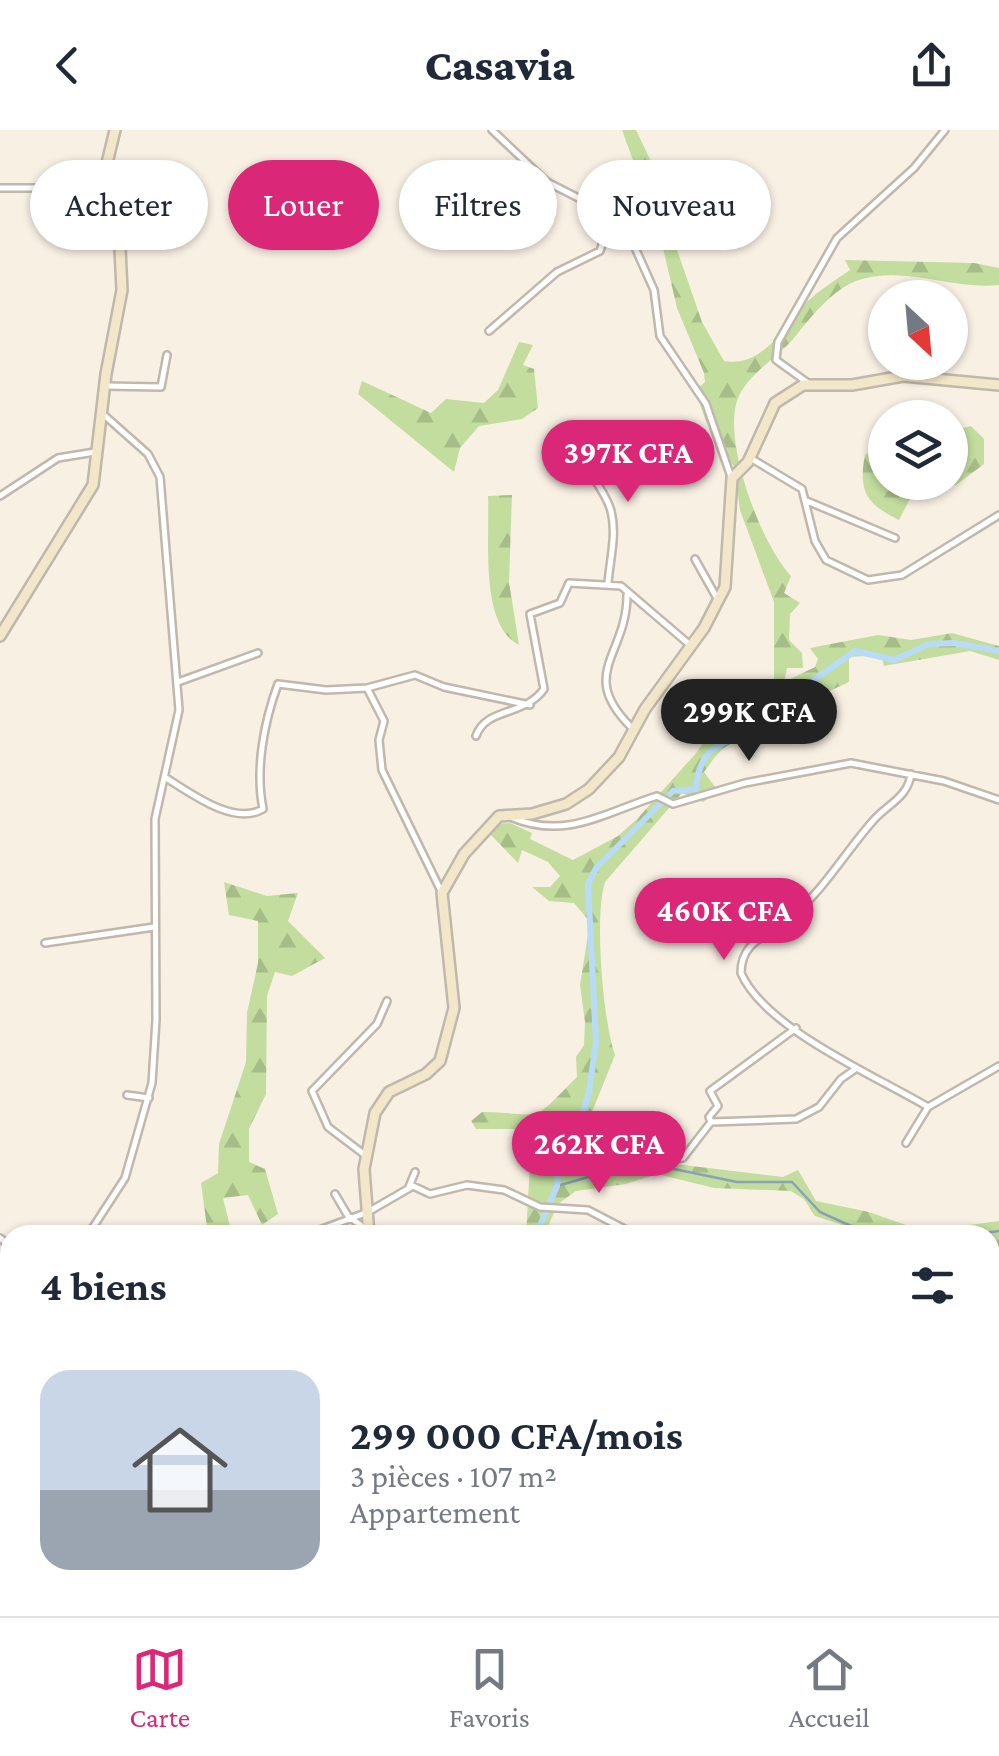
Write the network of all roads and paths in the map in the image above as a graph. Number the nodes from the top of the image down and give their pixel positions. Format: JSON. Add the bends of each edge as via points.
{"nodes":[{"id":1,"x":115,"y":130,"type":"edge"},
{"id":2,"x":492,"y":130,"type":"edge"},
{"id":3,"x":945,"y":130,"type":"edge"},
{"id":4,"x":108,"y":160,"type":"edge"},
{"id":5,"x":0,"y":188,"type":"edge"},
{"id":6,"x":30,"y":188,"type":"edge"},
{"id":7,"x":577,"y":197,"type":"edge"},
{"id":8,"x":120,"y":250,"type":"edge"},
{"id":9,"x":600,"y":250,"type":"edge"},
{"id":10,"x":637,"y":250,"type":"edge"},
{"id":11,"x":489,"y":330,"type":"dead end"},
{"id":12,"x":168,"y":355,"type":"dead end"},
{"id":13,"x":810,"y":385,"type":"junction"},
{"id":14,"x":104,"y":386,"type":"junction"},
{"id":15,"x":999,"y":386,"type":"edge"},
{"id":16,"x":102,"y":412,"type":"junction"},
{"id":17,"x":576,"y":433,"type":"dead end"},
{"id":18,"x":98,"y":452,"type":"junction"},
{"id":19,"x":750,"y":458,"type":"junction"},
{"id":20,"x":732,"y":478,"type":"junction"},
{"id":21,"x":0,"y":486,"type":"edge"},
{"id":22,"x":3,"y":494,"type":"edge"},
{"id":23,"x":807,"y":501,"type":"junction"},
{"id":24,"x":999,"y":515,"type":"edge"},
{"id":25,"x":895,"y":538,"type":"dead end"},
{"id":26,"x":695,"y":559,"type":"dead end"},
{"id":27,"x":608,"y":582,"type":"junction"},
{"id":28,"x":626,"y":592,"type":"junction"},
{"id":29,"x":718,"y":600,"type":"junction"},
{"id":30,"x":0,"y":636,"type":"edge"},
{"id":31,"x":691,"y":646,"type":"junction"},
{"id":32,"x":258,"y":653,"type":"dead end"},
{"id":33,"x":178,"y":682,"type":"junction"},
{"id":34,"x":367,"y":688,"type":"junction"},
{"id":35,"x":530,"y":705,"type":"junction"},
{"id":36,"x":633,"y":729,"type":"junction"},
{"id":37,"x":476,"y":736,"type":"dead end"},
{"id":38,"x":912,"y":774,"type":"junction"},
{"id":39,"x":166,"y":778,"type":"junction"},
{"id":40,"x":999,"y":800,"type":"edge"},
{"id":41,"x":498,"y":816,"type":"junction"},
{"id":42,"x":442,"y":894,"type":"junction"},
{"id":43,"x":154,"y":927,"type":"junction"},
{"id":44,"x":45,"y":944,"type":"dead end"},
{"id":45,"x":387,"y":1001,"type":"dead end"},
{"id":46,"x":796,"y":1028,"type":"junction"},
{"id":47,"x":999,"y":1066,"type":"edge"},
{"id":48,"x":857,"y":1070,"type":"junction"},
{"id":49,"x":127,"y":1096,"type":"dead end"},
{"id":50,"x":150,"y":1098,"type":"junction"},
{"id":51,"x":928,"y":1107,"type":"junction"},
{"id":52,"x":711,"y":1122,"type":"junction"},
{"id":53,"x":906,"y":1144,"type":"dead end"},
{"id":54,"x":365,"y":1155,"type":"junction"},
{"id":55,"x":674,"y":1159,"type":"dead end"},
{"id":56,"x":415,"y":1172,"type":"dead end"},
{"id":57,"x":407,"y":1190,"type":"junction"},
{"id":58,"x":335,"y":1194,"type":"dead end"},
{"id":59,"x":368,"y":1212,"type":"junction"},
{"id":60,"x":350,"y":1218,"type":"junction"},
{"id":61,"x":95,"y":1225,"type":"edge"},
{"id":62,"x":332,"y":1225,"type":"edge"},
{"id":63,"x":359,"y":1225,"type":"edge"},
{"id":64,"x":370,"y":1225,"type":"edge"},
{"id":65,"x":617,"y":1225,"type":"edge"}],
"edges":[{"from":1,"to":4,"type":"street"},
{"from":2,"to":7,"type":"street","via":[[547,182]]},
{"from":3,"to":13,"type":"street","via":[[926,157],[837,238],[778,342],[776,360]]},
{"from":5,"to":6,"type":"street"},
{"from":8,"to":14,"type":"street","via":[[123,280]]},
{"from":9,"to":11,"type":"street","via":[[551,276]]},
{"from":10,"to":20,"type":"street","via":[[656,301],[660,336],[706,404]]},
{"from":12,"to":14,"type":"street","via":[[160,388]]},
{"from":13,"to":15,"type":"street","via":[[903,376]]},
{"from":13,"to":19,"type":"street","via":[[775,403]]},
{"from":14,"to":16,"type":"street"},
{"from":16,"to":18,"type":"street"},
{"from":16,"to":33,"type":"street","via":[[148,454],[160,476]]},
{"from":17,"to":27,"type":"street","via":[[576,446],[613,518]]},
{"from":18,"to":22,"type":"street","via":[[64,456]]},
{"from":18,"to":30,"type":"street","via":[[88,499]]},
{"from":19,"to":20,"type":"street"},
{"from":19,"to":23,"type":"street","via":[[800,486]]},
{"from":20,"to":29,"type":"street","via":[[729,562]]},
{"from":21,"to":22,"type":"street"},
{"from":23,"to":24,"type":"street","via":[[826,560],[875,581],[908,572]]},
{"from":23,"to":25,"type":"street"},
{"from":26,"to":29,"type":"street"},
{"from":27,"to":28,"type":"street"},
{"from":27,"to":35,"type":"street","via":[[569,583],[560,603],[532,612],[546,683]]},
{"from":28,"to":31,"type":"street"},
{"from":28,"to":36,"type":"street","via":[[606,694]]},
{"from":29,"to":31,"type":"street"},
{"from":31,"to":36,"type":"street"},
{"from":32,"to":33,"type":"street"},
{"from":33,"to":39,"type":"street","via":[[178,726]]},
{"from":34,"to":35,"type":"street","via":[[416,676]]},
{"from":34,"to":39,"type":"street","via":[[278,684],[264,738],[259,812],[231,811]]},
{"from":34,"to":42,"type":"street","via":[[384,720],[382,770]]},
{"from":35,"to":37,"type":"street","via":[[495,715]]},
{"from":36,"to":41,"type":"street","via":[[619,757],[578,796],[544,811]]},
{"from":38,"to":40,"type":"street"},
{"from":38,"to":41,"type":"street","via":[[845,764],[673,804],[657,796],[562,828]]},
{"from":38,"to":46,"type":"street","via":[[908,789],[872,822],[824,884],[745,952],[744,980]]},
{"from":39,"to":43,"type":"street","via":[[155,819]]},
{"from":41,"to":42,"type":"street","via":[[464,854]]},
{"from":42,"to":54,"type":"street","via":[[454,1004],[442,1052],[426,1074],[384,1098]]},
{"from":43,"to":44,"type":"street"},
{"from":43,"to":50,"type":"street"},
{"from":45,"to":54,"type":"street","via":[[377,1024],[312,1090],[328,1127]]},
{"from":46,"to":48,"type":"street"},
{"from":46,"to":52,"type":"street","via":[[710,1091],[718,1105]]},
{"from":47,"to":51,"type":"street"},
{"from":48,"to":51,"type":"street"},
{"from":48,"to":52,"type":"street","via":[[796,1119]]},
{"from":49,"to":50,"type":"street"},
{"from":50,"to":61,"type":"street","via":[[119,1191]]},
{"from":51,"to":53,"type":"street"},
{"from":52,"to":55,"type":"street","via":[[683,1158]]},
{"from":54,"to":59,"type":"street"},
{"from":56,"to":57,"type":"street"},
{"from":57,"to":59,"type":"street"},
{"from":57,"to":65,"type":"street","via":[[416,1186],[430,1194],[478,1185],[588,1210]]},
{"from":58,"to":60,"type":"street"},
{"from":59,"to":60,"type":"street"},
{"from":59,"to":64,"type":"street"},
{"from":60,"to":62,"type":"street"},
{"from":60,"to":63,"type":"street"}]}
